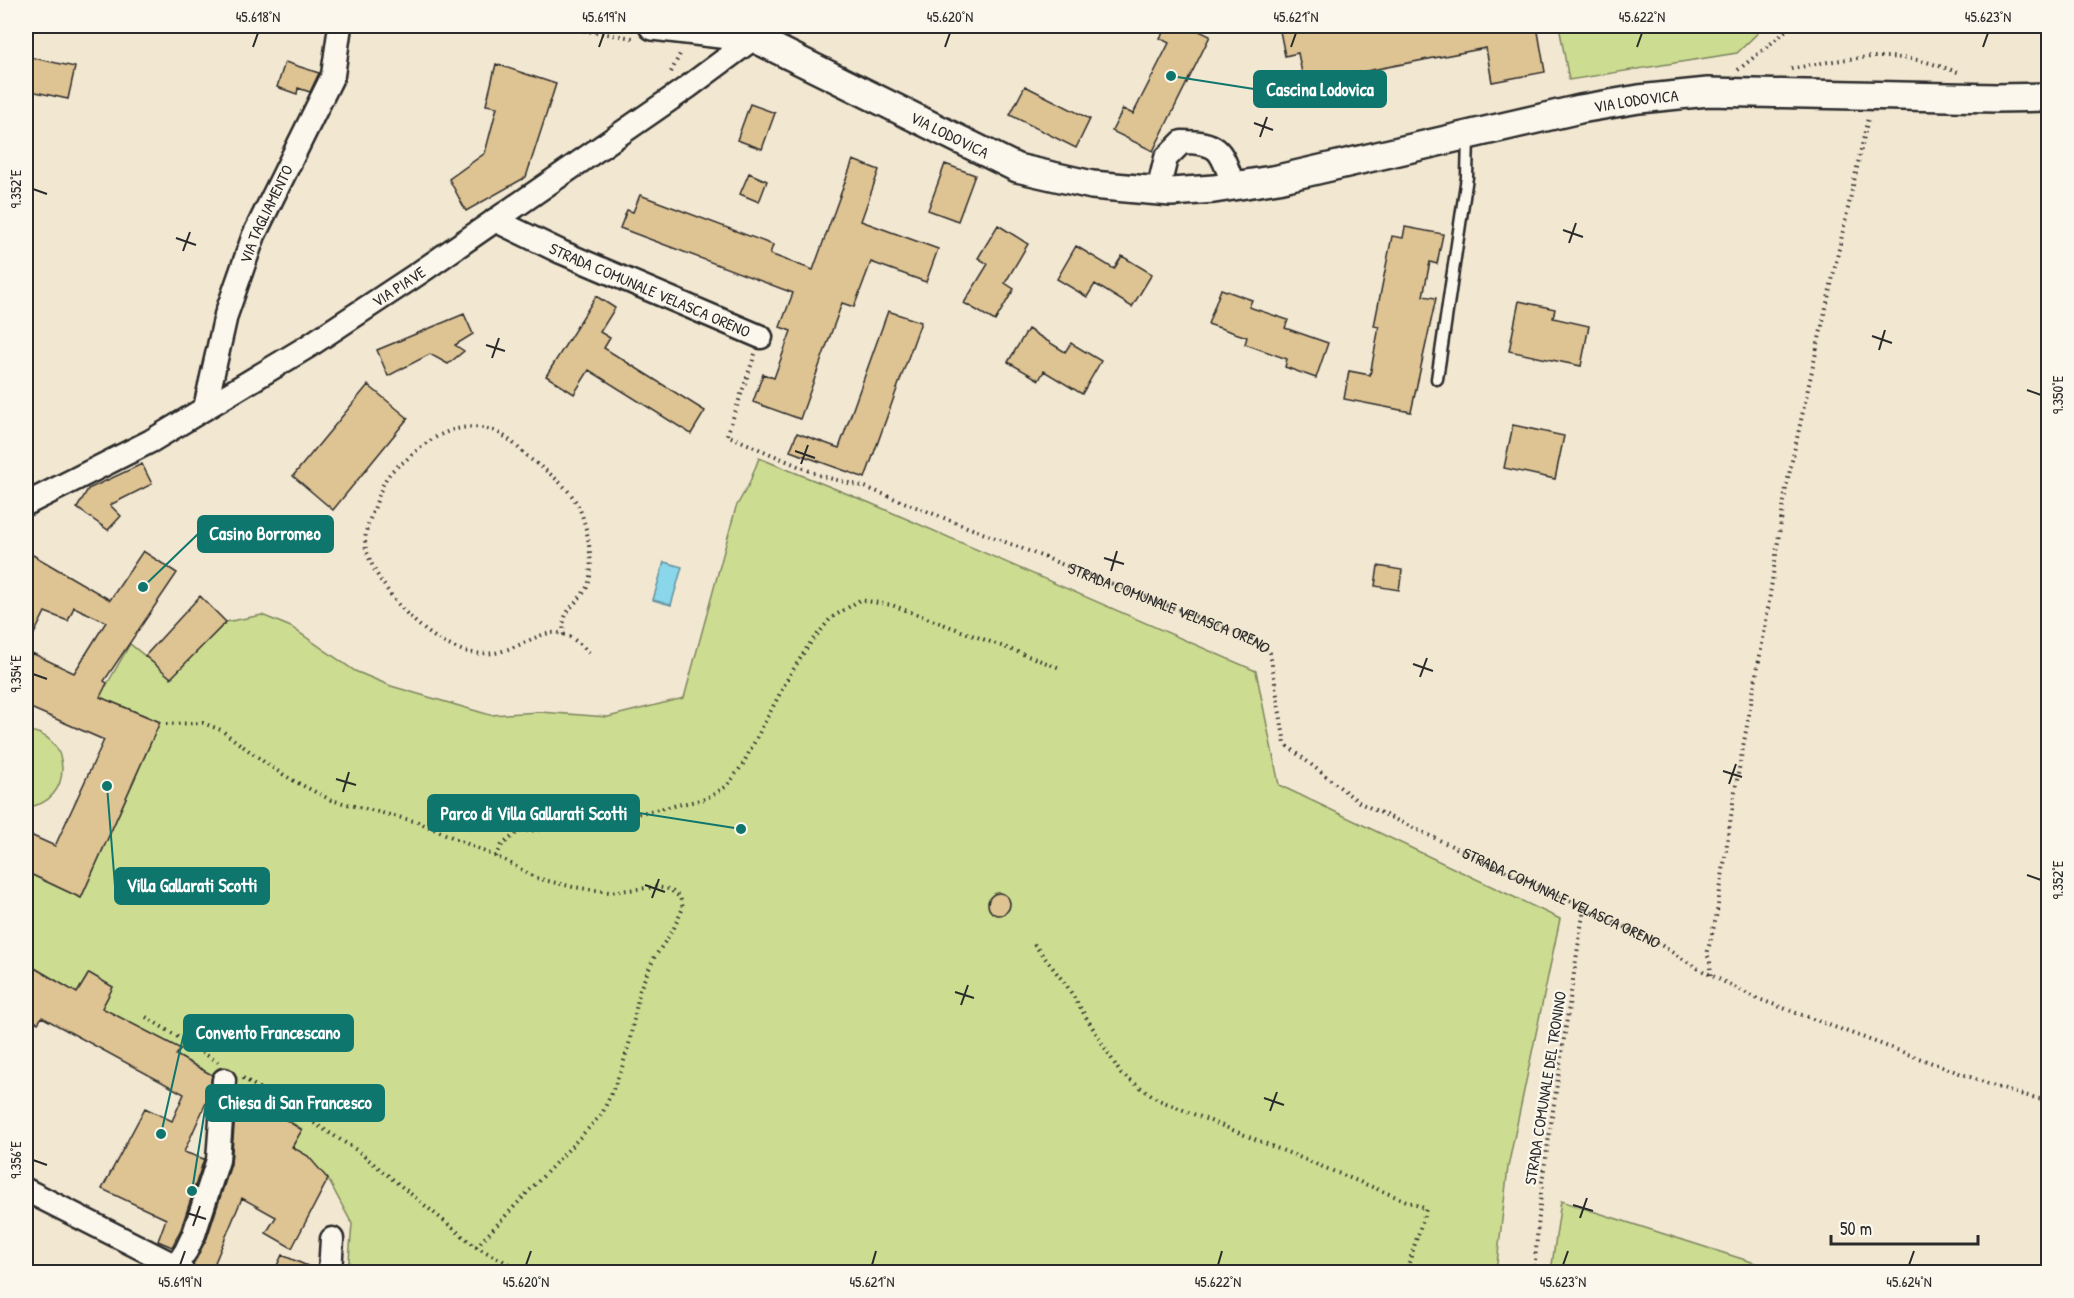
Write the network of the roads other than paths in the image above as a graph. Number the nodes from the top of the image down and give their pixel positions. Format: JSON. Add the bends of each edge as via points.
{"nodes":[{"id":1,"x":340,"y":26,"type":"edge"},
{"id":2,"x":645,"y":32,"type":"edge"},
{"id":3,"x":762,"y":32,"type":"edge"},
{"id":4,"x":2049,"y":97,"type":"edge"},
{"id":5,"x":1468,"y":135,"type":"junction"},
{"id":6,"x":1234,"y":186,"type":"junction"},
{"id":7,"x":1158,"y":191,"type":"junction"},
{"id":8,"x":495,"y":220,"type":"junction"},
{"id":9,"x":761,"y":337,"type":"road end"},
{"id":10,"x":1437,"y":379,"type":"dead end"},
{"id":11,"x":205,"y":408,"type":"junction"},
{"id":12,"x":26,"y":504,"type":"edge"},
{"id":13,"x":230,"y":1074,"type":"road end"},
{"id":14,"x":26,"y":1190,"type":"edge"},
{"id":15,"x":332,"y":1239,"type":"dead end"},
{"id":16,"x":180,"y":1269,"type":"edge"},
{"id":17,"x":330,"y":1272,"type":"edge"}],
"edges":[{"from":1,"to":11,"type":"street","name":"VIA TAGLIAMENTO","via":[[333,75],[250,245],[226,315]]},
{"from":2,"to":3,"type":"street","name":"VIA LODOVICA"},
{"from":3,"to":7,"type":"street","name":"VIA LODOVICA","via":[[1017,168],[1092,185]]},
{"from":3,"to":8,"type":"street","name":"VIA PIAVE"},
{"from":4,"to":5,"type":"street","name":"VIA LODOVICA","via":[[1708,92],[1580,109]]},
{"from":5,"to":6,"type":"street","name":"VIA LODOVICA"},
{"from":5,"to":10,"type":"lane","via":[[1467,177]]},
{"from":6,"to":7,"type":"street","name":"VIA LODOVICA"},
{"from":6,"to":7,"type":"street","via":[[1221,152],[1204,142],[1182,142],[1166,158]]},
{"from":8,"to":9,"type":"street","name":"STRADA COMUNALE VELASCA ORENO"},
{"from":8,"to":11,"type":"street","name":"VIA PIAVE","via":[[307,347]]},
{"from":11,"to":12,"type":"street","name":"VIA PIAVE","via":[[151,441]]},
{"from":13,"to":16,"type":"street","via":[[218,1160]]},
{"from":14,"to":16,"type":"street"},
{"from":15,"to":17,"type":"street"}]}
